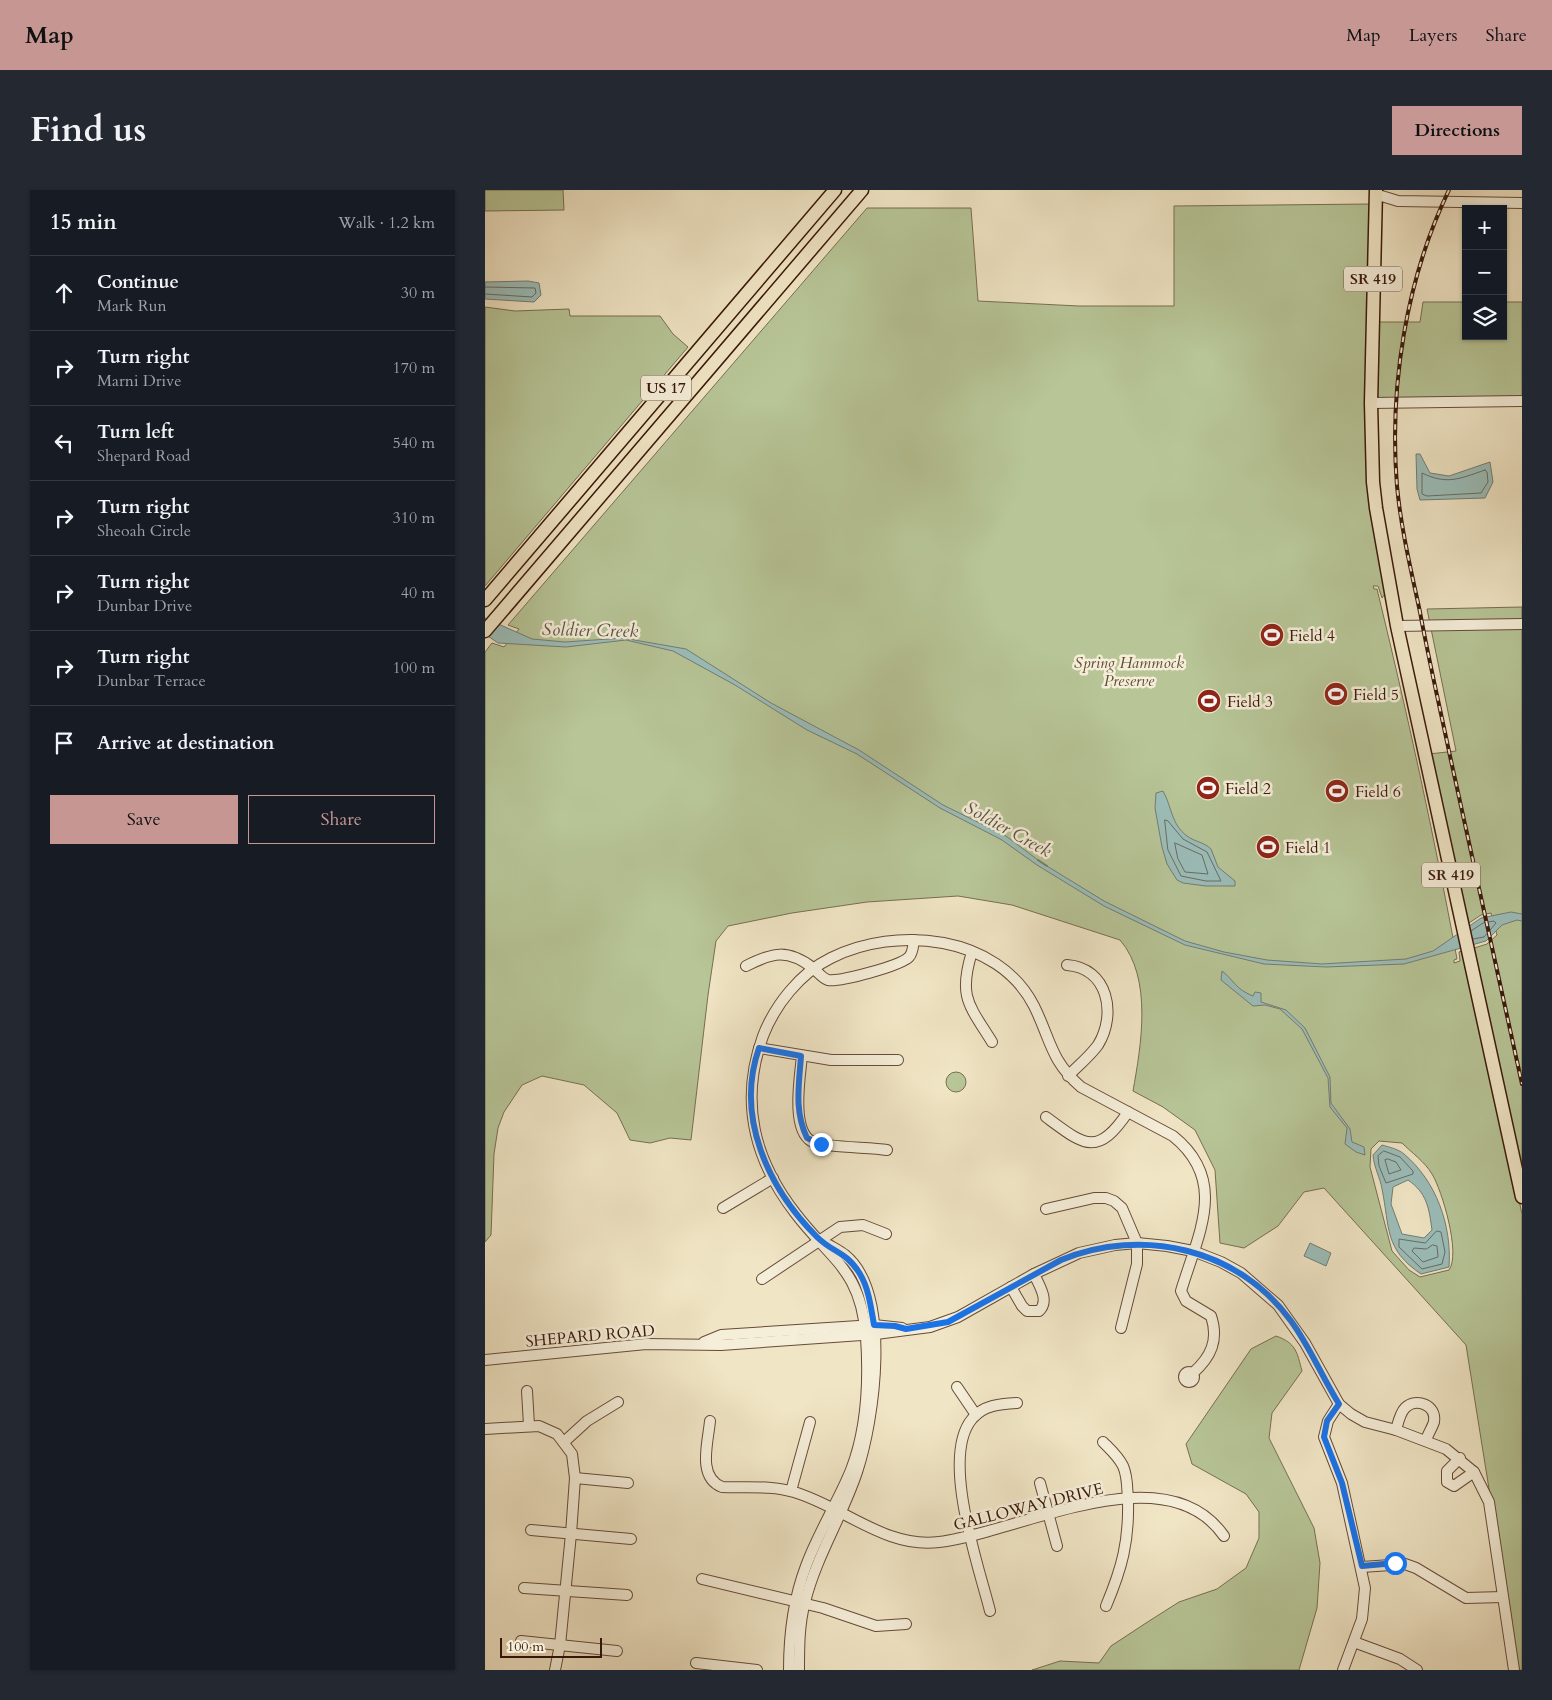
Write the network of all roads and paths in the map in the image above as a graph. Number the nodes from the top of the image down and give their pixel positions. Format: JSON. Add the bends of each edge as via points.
{"nodes":[{"id":1,"x":835,"y":190,"type":"edge"},
{"id":2,"x":862,"y":190,"type":"edge"},
{"id":3,"x":1376,"y":192,"type":"edge"},
{"id":4,"x":1522,"y":203,"type":"edge"},
{"id":5,"x":1522,"y":401,"type":"edge"},
{"id":6,"x":1371,"y":403,"type":"junction"},
{"id":7,"x":485,"y":600,"type":"edge"},
{"id":8,"x":1522,"y":624,"type":"edge"},
{"id":9,"x":1397,"y":626,"type":"junction"},
{"id":10,"x":485,"y":631,"type":"edge"},
{"id":11,"x":914,"y":940,"type":"junction"},
{"id":12,"x":972,"y":952,"type":"junction"},
{"id":13,"x":1067,"y":965,"type":"dead end"},
{"id":14,"x":747,"y":966,"type":"dead end"},
{"id":15,"x":813,"y":969,"type":"junction"},
{"id":16,"x":992,"y":1042,"type":"dead end"},
{"id":17,"x":759,"y":1048,"type":"junction"},
{"id":18,"x":801,"y":1056,"type":"junction"},
{"id":19,"x":898,"y":1060,"type":"dead end"},
{"id":20,"x":1068,"y":1076,"type":"junction"},
{"id":21,"x":1128,"y":1112,"type":"junction"},
{"id":22,"x":1045,"y":1117,"type":"dead end"},
{"id":23,"x":887,"y":1150,"type":"dead end"},
{"id":24,"x":773,"y":1178,"type":"junction"},
{"id":25,"x":1522,"y":1197,"type":"edge"},
{"id":26,"x":723,"y":1208,"type":"dead end"},
{"id":27,"x":1046,"y":1209,"type":"dead end"},
{"id":28,"x":886,"y":1234,"type":"dead end"},
{"id":29,"x":819,"y":1239,"type":"junction"},
{"id":30,"x":1137,"y":1243,"type":"junction"},
{"id":31,"x":1193,"y":1251,"type":"junction"},
{"id":32,"x":1034,"y":1274,"type":"junction"},
{"id":33,"x":762,"y":1279,"type":"dead end"},
{"id":34,"x":1011,"y":1287,"type":"junction"},
{"id":35,"x":1121,"y":1328,"type":"dead end"},
{"id":36,"x":870,"y":1330,"type":"junction"},
{"id":37,"x":485,"y":1360,"type":"edge"},
{"id":38,"x":1193,"y":1373,"type":"dead end"},
{"id":39,"x":957,"y":1387,"type":"dead end"},
{"id":40,"x":527,"y":1391,"type":"dead end"},
{"id":41,"x":617,"y":1402,"type":"dead end"},
{"id":42,"x":1017,"y":1403,"type":"dead end"},
{"id":43,"x":1339,"y":1404,"type":"junction"},
{"id":44,"x":976,"y":1415,"type":"junction"},
{"id":45,"x":710,"y":1421,"type":"dead end"},
{"id":46,"x":810,"y":1422,"type":"dead end"},
{"id":47,"x":529,"y":1425,"type":"junction"},
{"id":48,"x":485,"y":1429,"type":"edge"},
{"id":49,"x":1396,"y":1430,"type":"junction"},
{"id":50,"x":1426,"y":1440,"type":"junction"},
{"id":51,"x":565,"y":1442,"type":"junction"},
{"id":52,"x":1103,"y":1442,"type":"dead end"},
{"id":53,"x":1460,"y":1458,"type":"junction"},
{"id":54,"x":1474,"y":1472,"type":"junction"},
{"id":55,"x":575,"y":1478,"type":"junction"},
{"id":56,"x":628,"y":1483,"type":"dead end"},
{"id":57,"x":1040,"y":1483,"type":"dead end"},
{"id":58,"x":791,"y":1491,"type":"junction"},
{"id":59,"x":1128,"y":1499,"type":"junction"},
{"id":60,"x":838,"y":1510,"type":"junction"},
{"id":61,"x":1047,"y":1513,"type":"junction"},
{"id":62,"x":531,"y":1530,"type":"dead end"},
{"id":63,"x":571,"y":1534,"type":"junction"},
{"id":64,"x":971,"y":1535,"type":"junction"},
{"id":65,"x":1224,"y":1536,"type":"dead end"},
{"id":66,"x":631,"y":1539,"type":"dead end"},
{"id":67,"x":1057,"y":1546,"type":"dead end"},
{"id":68,"x":1362,"y":1566,"type":"junction"},
{"id":69,"x":702,"y":1579,"type":"dead end"},
{"id":70,"x":524,"y":1588,"type":"dead end"},
{"id":71,"x":565,"y":1591,"type":"junction"},
{"id":72,"x":627,"y":1595,"type":"dead end"},
{"id":73,"x":1503,"y":1597,"type":"junction"},
{"id":74,"x":799,"y":1602,"type":"junction"},
{"id":75,"x":1106,"y":1606,"type":"dead end"},
{"id":76,"x":990,"y":1611,"type":"dead end"},
{"id":77,"x":906,"y":1624,"type":"dead end"},
{"id":78,"x":521,"y":1641,"type":"dead end"},
{"id":79,"x":1354,"y":1642,"type":"junction"},
{"id":80,"x":560,"y":1645,"type":"junction"},
{"id":81,"x":617,"y":1651,"type":"dead end"},
{"id":82,"x":696,"y":1663,"type":"dead end"},
{"id":83,"x":555,"y":1670,"type":"edge"},
{"id":84,"x":757,"y":1670,"type":"edge"},
{"id":85,"x":789,"y":1670,"type":"edge"},
{"id":86,"x":799,"y":1670,"type":"edge"},
{"id":87,"x":1343,"y":1670,"type":"edge"},
{"id":88,"x":1417,"y":1670,"type":"edge"},
{"id":89,"x":1514,"y":1670,"type":"edge"}],
"edges":[{"from":1,"to":7,"type":"main road","number":"US 17"},
{"from":2,"to":10,"type":"main road","number":"US 17"},
{"from":3,"to":4,"type":"street","via":[[1398,201]]},
{"from":3,"to":6,"type":"main road","number":"SR 419"},
{"from":5,"to":6,"type":"street"},
{"from":6,"to":9,"type":"main road","number":"SR 419","via":[[1376,508]]},
{"from":8,"to":9,"type":"street"},
{"from":9,"to":25,"type":"main road","number":"SR 419"},
{"from":11,"to":12,"type":"street","via":[[941,943]]},
{"from":11,"to":15,"type":"street","via":[[883,941],[844,952]]},
{"from":11,"to":15,"type":"street","via":[[912,952],[906,960],[865,974],[829,980]]},
{"from":12,"to":16,"type":"street","via":[[965,977],[965,993]]},
{"from":12,"to":20,"type":"street","via":[[996,964],[1022,988],[1034,1006],[1051,1050]]},
{"from":13,"to":20,"type":"street","via":[[1084,968],[1094,975],[1101,983],[1108,1008],[1103,1035],[1096,1047]]},
{"from":14,"to":15,"type":"street","via":[[768,956],[790,954]]},
{"from":15,"to":17,"type":"street","via":[[787,994],[776,1010]]},
{"from":17,"to":18,"type":"street"},
{"from":17,"to":24,"type":"street","via":[[751,1078],[751,1114],[760,1150]]},
{"from":18,"to":19,"type":"street","via":[[831,1060]]},
{"from":18,"to":23,"type":"street","via":[[797,1102],[807,1138],[821,1144]]},
{"from":20,"to":21,"type":"street","via":[[1081,1087]]},
{"from":21,"to":22,"type":"street","via":[[1108,1138],[1092,1143],[1074,1138]]},
{"from":21,"to":31,"type":"street","via":[[1173,1136],[1198,1161],[1206,1204]]},
{"from":24,"to":26,"type":"street"},
{"from":24,"to":29,"type":"street","via":[[796,1214]]},
{"from":27,"to":30,"type":"street","via":[[1106,1198],[1122,1208]]},
{"from":28,"to":29,"type":"street","via":[[863,1225],[851,1225],[840,1227]]},
{"from":29,"to":33,"type":"street"},
{"from":29,"to":36,"type":"street","via":[[852,1279]]},
{"from":30,"to":31,"type":"street","name":"SHEPARD ROAD"},
{"from":30,"to":32,"type":"street","name":"SHEPARD ROAD","via":[[1079,1253]]},
{"from":30,"to":35,"type":"street","via":[[1136,1272]]},
{"from":31,"to":38,"type":"street","via":[[1181,1291],[1186,1301],[1211,1316],[1214,1325],[1212,1351]]},
{"from":31,"to":43,"type":"street","name":"SHEPARD ROAD","via":[[1241,1274],[1278,1305],[1305,1343]]},
{"from":32,"to":34,"type":"street","name":"SHEPARD ROAD"},
{"from":32,"to":34,"type":"street","via":[[1043,1295],[1043,1307],[1039,1311],[1027,1311]]},
{"from":34,"to":36,"type":"street","name":"SHEPARD ROAD","via":[[948,1322],[906,1329],[895,1326]]},
{"from":36,"to":37,"type":"street","name":"SHEPARD ROAD","via":[[697,1344],[647,1344]]},
{"from":36,"to":60,"type":"street","via":[[865,1410],[852,1468]]},
{"from":39,"to":44,"type":"street"},
{"from":40,"to":47,"type":"street"},
{"from":41,"to":51,"type":"street","via":[[587,1421]]},
{"from":42,"to":44,"type":"street","via":[[998,1404]]},
{"from":43,"to":49,"type":"street","name":"SHEPARD ROAD","via":[[1365,1422]]},
{"from":43,"to":68,"type":"street","via":[[1327,1421],[1324,1437],[1342,1483]]},
{"from":44,"to":64,"type":"street","via":[[962,1444],[960,1474]]},
{"from":45,"to":58,"type":"street","name":"GALLOWAY DRIVE","via":[[707,1472],[714,1483],[722,1487]]},
{"from":46,"to":58,"type":"street"},
{"from":47,"to":48,"type":"street"},
{"from":47,"to":51,"type":"street","via":[[548,1429]]},
{"from":49,"to":50,"type":"street","name":"SHEPARD ROAD"},
{"from":49,"to":50,"type":"street","via":[[1403,1410],[1417,1402],[1425,1404],[1431,1409],[1433,1422]]},
{"from":50,"to":53,"type":"street","name":"SHEPARD ROAD"},
{"from":51,"to":55,"type":"street","via":[[572,1454]]},
{"from":52,"to":59,"type":"street","via":[[1117,1455],[1123,1467]]},
{"from":53,"to":54,"type":"street","name":"SHEPARD ROAD"},
{"from":53,"to":54,"type":"street","via":[[1447,1471],[1447,1482],[1454,1486]]},
{"from":54,"to":73,"type":"street","name":"SHEPARD ROAD","via":[[1489,1502]]},
{"from":55,"to":56,"type":"street"},
{"from":55,"to":63,"type":"street"},
{"from":57,"to":61,"type":"street"},
{"from":58,"to":60,"type":"street","name":"GALLOWAY DRIVE"},
{"from":59,"to":61,"type":"street","name":"GALLOWAY DRIVE"},
{"from":59,"to":65,"type":"street","name":"GALLOWAY DRIVE","via":[[1176,1501],[1206,1516]]},
{"from":59,"to":75,"type":"street","via":[[1125,1557]]},
{"from":60,"to":64,"type":"street","name":"GALLOWAY DRIVE","via":[[881,1532],[913,1542],[936,1543]]},
{"from":60,"to":74,"type":"street","via":[[805,1566]]},
{"from":61,"to":64,"type":"street","name":"GALLOWAY DRIVE"},
{"from":61,"to":67,"type":"street"},
{"from":62,"to":63,"type":"street"},
{"from":63,"to":66,"type":"street"},
{"from":63,"to":71,"type":"street"},
{"from":64,"to":76,"type":"street"},
{"from":68,"to":73,"type":"street","via":[[1405,1564],[1466,1598]]},
{"from":68,"to":79,"type":"street","via":[[1365,1603]]},
{"from":69,"to":74,"type":"street"},
{"from":70,"to":71,"type":"street"},
{"from":71,"to":72,"type":"street"},
{"from":71,"to":80,"type":"street"},
{"from":73,"to":89,"type":"street","name":"SHEPARD ROAD"},
{"from":74,"to":77,"type":"street","via":[[876,1626]]},
{"from":74,"to":85,"type":"street","via":[[789,1638]]},
{"from":74,"to":86,"type":"street"},
{"from":78,"to":80,"type":"street"},
{"from":79,"to":87,"type":"street"},
{"from":79,"to":88,"type":"street","via":[[1400,1659]]},
{"from":80,"to":81,"type":"street"},
{"from":80,"to":83,"type":"street"},
{"from":82,"to":84,"type":"street"}]}
